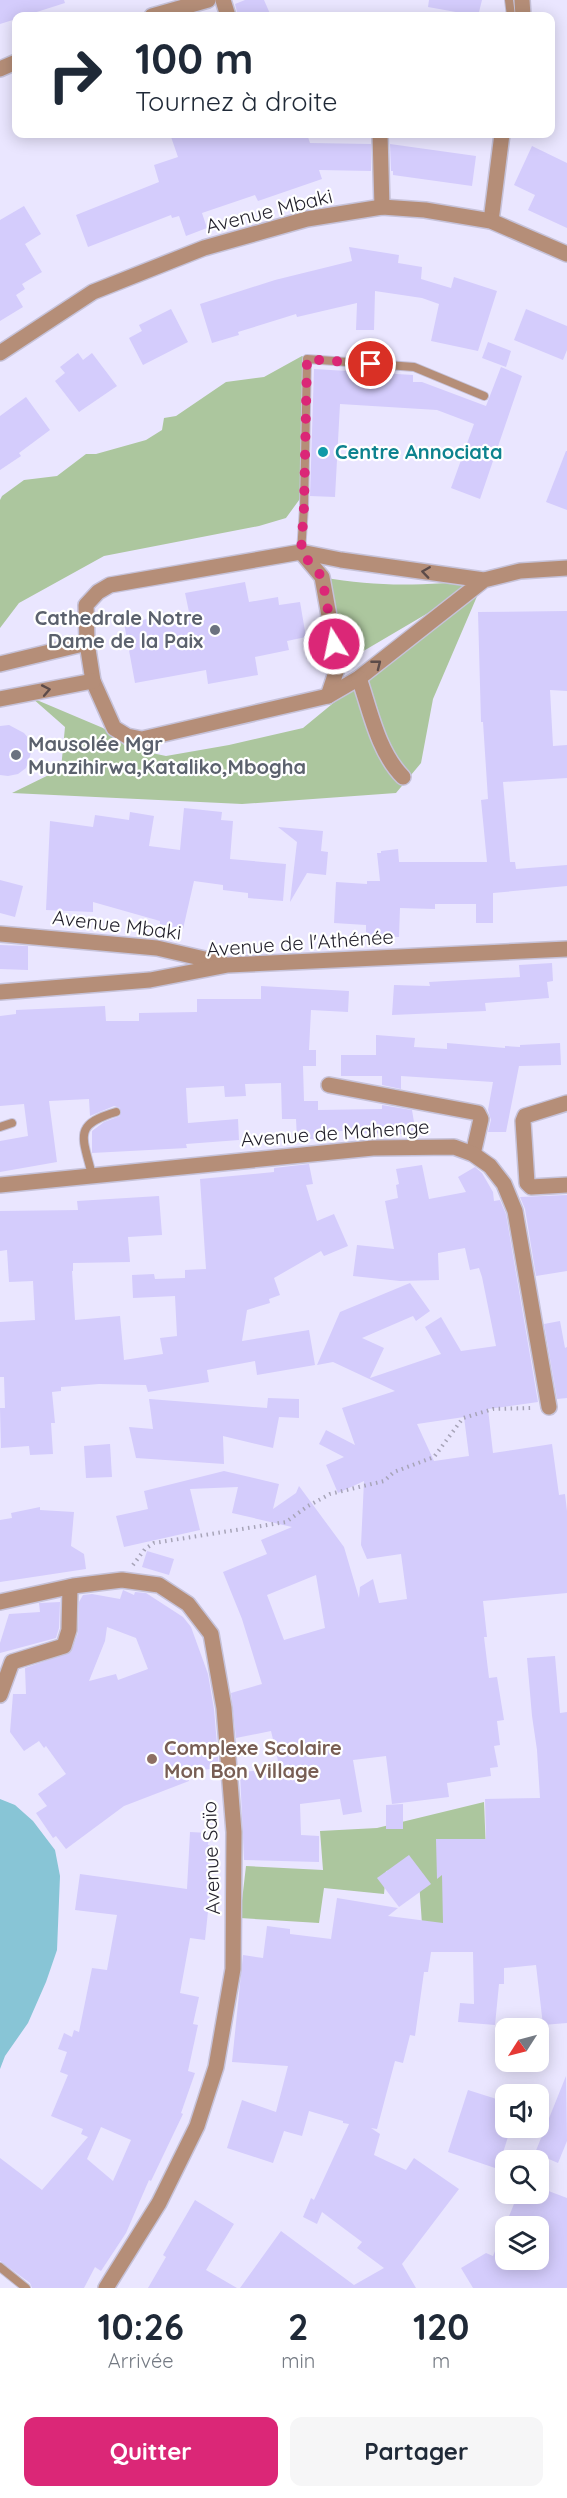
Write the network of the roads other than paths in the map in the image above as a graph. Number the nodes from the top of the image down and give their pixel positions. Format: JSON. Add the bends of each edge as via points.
{"nodes":[{"id":1,"x":208,"y":0,"type":"edge"},
{"id":2,"x":166,"y":12,"type":"edge"},
{"id":3,"x":380,"y":138,"type":"edge"},
{"id":4,"x":501,"y":138,"type":"edge"},
{"id":5,"x":381,"y":207,"type":"junction"},
{"id":6,"x":491,"y":221,"type":"junction"},
{"id":7,"x":567,"y":254,"type":"edge"},
{"id":8,"x":0,"y":352,"type":"edge"},
{"id":9,"x":484,"y":396,"type":"dead end"},
{"id":10,"x":301,"y":552,"type":"junction"},
{"id":11,"x":567,"y":568,"type":"edge"},
{"id":12,"x":484,"y":580,"type":"junction"},
{"id":13,"x":87,"y":644,"type":"junction"},
{"id":14,"x":0,"y":664,"type":"edge"},
{"id":15,"x":358,"y":678,"type":"junction"},
{"id":16,"x":93,"y":681,"type":"junction"},
{"id":17,"x":328,"y":696,"type":"junction"},
{"id":18,"x":0,"y":699,"type":"edge"},
{"id":19,"x":403,"y":777,"type":"dead end"},
{"id":20,"x":0,"y":934,"type":"edge"},
{"id":21,"x":567,"y":949,"type":"edge"},
{"id":22,"x":228,"y":965,"type":"junction"},
{"id":23,"x":0,"y":992,"type":"edge"},
{"id":24,"x":329,"y":1085,"type":"dead end"},
{"id":25,"x":567,"y":1103,"type":"edge"},
{"id":26,"x":116,"y":1112,"type":"dead end"},
{"id":27,"x":12,"y":1122,"type":"dead end"},
{"id":28,"x":0,"y":1126,"type":"edge"},
{"id":29,"x":473,"y":1154,"type":"junction"},
{"id":30,"x":92,"y":1175,"type":"junction"},
{"id":31,"x":0,"y":1185,"type":"edge"},
{"id":32,"x":567,"y":1185,"type":"edge"},
{"id":33,"x":549,"y":1407,"type":"road end"},
{"id":34,"x":70,"y":1587,"type":"junction"},
{"id":35,"x":0,"y":1602,"type":"edge"},
{"id":36,"x":0,"y":1695,"type":"edge"},
{"id":37,"x":0,"y":2267,"type":"edge"},
{"id":38,"x":26,"y":2288,"type":"edge"},
{"id":39,"x":106,"y":2288,"type":"edge"}],
"edges":[{"from":1,"to":2,"type":"street"},
{"from":3,"to":5,"type":"street"},
{"from":4,"to":6,"type":"street"},
{"from":5,"to":6,"type":"street","name":"Avenue Mbaki"},
{"from":5,"to":8,"type":"street","name":"Avenue Mbaki","via":[[307,219],[204,248],[93,292]]},
{"from":6,"to":7,"type":"street","name":"Avenue Mbaki"},
{"from":9,"to":10,"type":"lane","via":[[414,367],[307,359]]},
{"from":12,"to":10,"type":"street","one_way":true},
{"from":10,"to":13,"type":"street","via":[[110,585],[86,605]]},
{"from":10,"to":17,"type":"street","via":[[322,577],[338,666]]},
{"from":11,"to":12,"type":"street","via":[[520,571]]},
{"from":15,"to":12,"type":"street","one_way":true},
{"from":13,"to":14,"type":"street"},
{"from":13,"to":16,"type":"street"},
{"from":15,"to":17,"type":"street"},
{"from":15,"to":19,"type":"street","via":[[391,765]]},
{"from":16,"to":17,"type":"street","via":[[114,728],[142,739]]},
{"from":18,"to":16,"type":"street","one_way":true},
{"from":20,"to":22,"type":"street","name":"Avenue Mbaki","via":[[157,948]]},
{"from":21,"to":22,"type":"street","name":"Avenue de l'Athénée"},
{"from":22,"to":23,"type":"street","name":"Avenue de l'Athénée","via":[[150,980]]},
{"from":24,"to":29,"type":"street","via":[[478,1113],[481,1119]]},
{"from":25,"to":32,"type":"street","via":[[525,1116],[522,1121],[527,1183],[531,1187]]},
{"from":26,"to":30,"type":"lane","via":[[96,1118],[83,1136]]},
{"from":27,"to":28,"type":"lane"},
{"from":29,"to":30,"type":"street","name":"Avenue de Mahenge","via":[[454,1147],[373,1148]]},
{"from":29,"to":33,"type":"street","name":"Avenue de Mahenge","via":[[490,1166],[504,1184],[515,1211]]},
{"from":30,"to":31,"type":"street","name":"Avenue de Mahenge"},
{"from":34,"to":35,"type":"street","name":"Avenue Saïo"},
{"from":34,"to":36,"type":"street","via":[[69,1630],[64,1646],[12,1662]]},
{"from":34,"to":39,"type":"street","name":"Avenue Saïo","via":[[122,1580],[159,1585],[188,1604],[211,1634],[224,1708],[234,1832],[233,1969],[216,2067],[196,2126],[159,2203]]},
{"from":37,"to":38,"type":"lane"}]}
